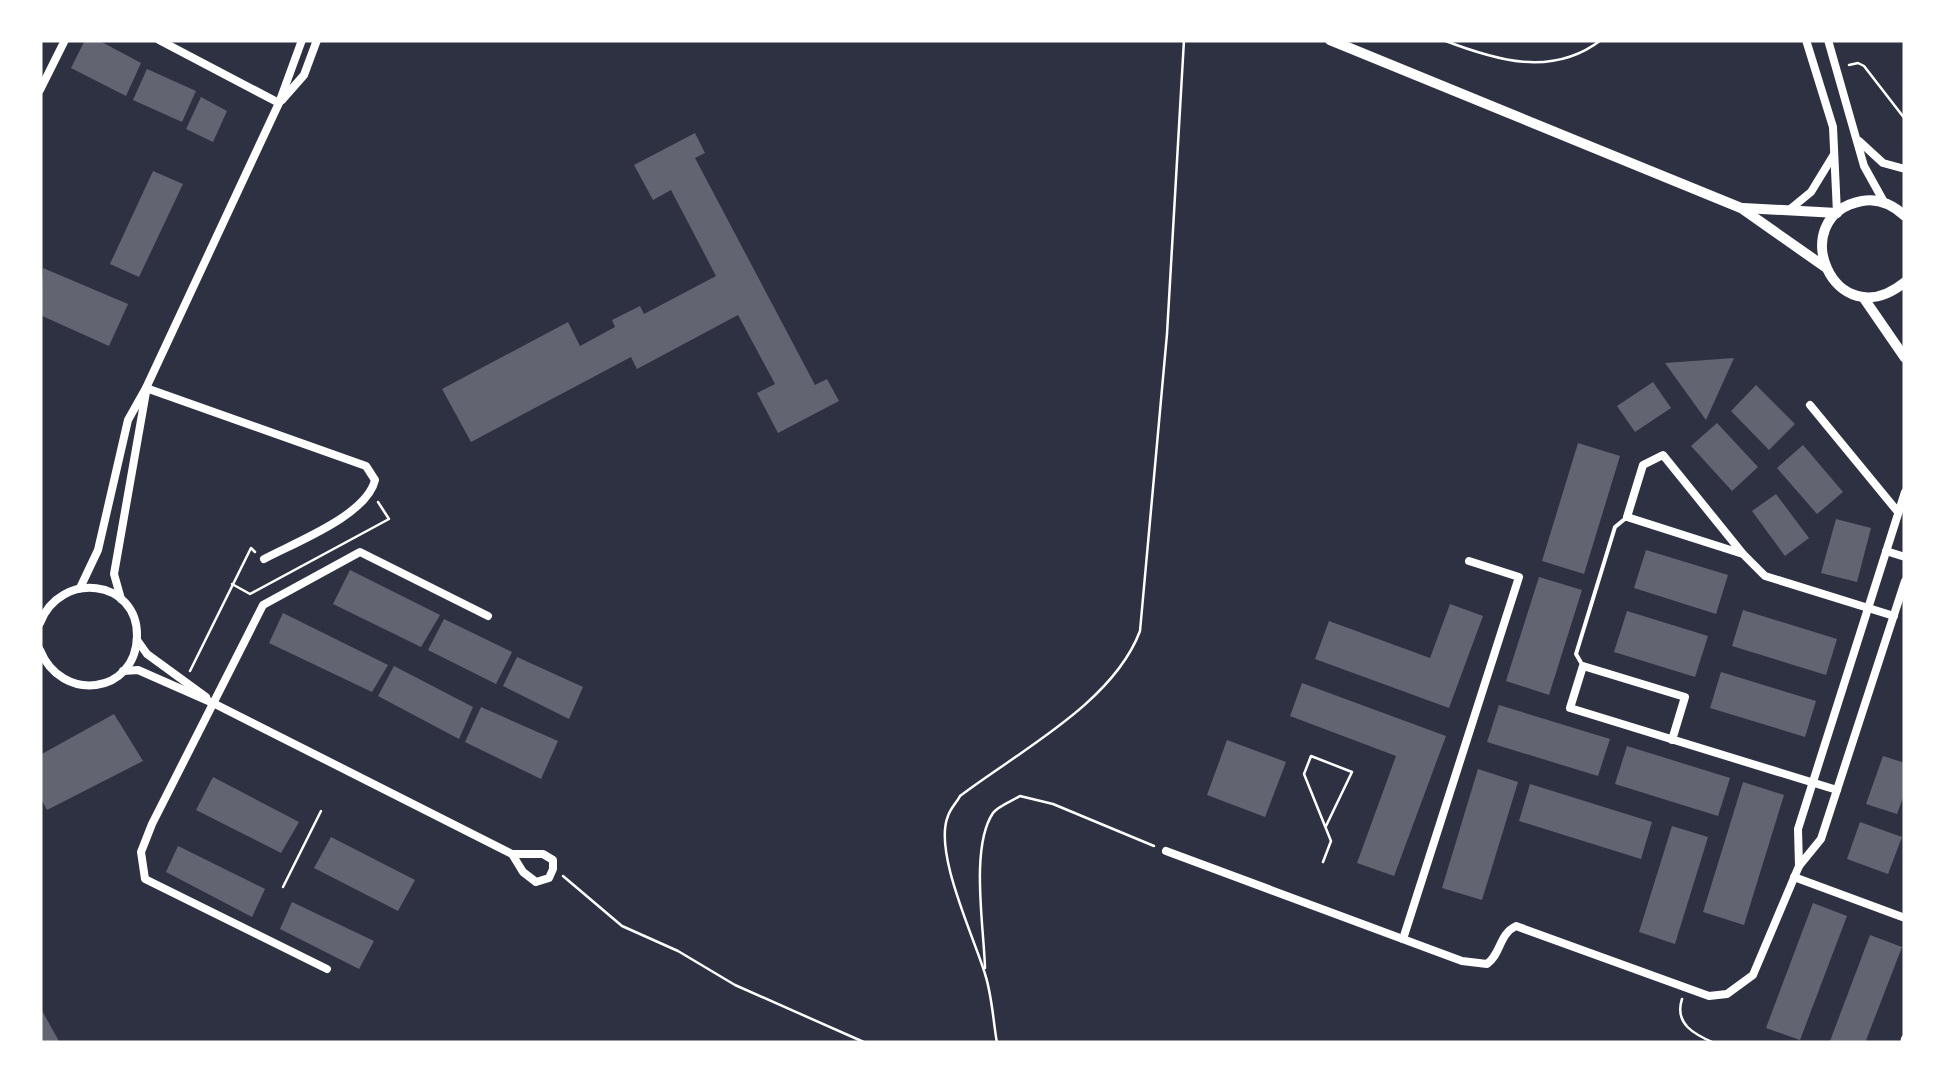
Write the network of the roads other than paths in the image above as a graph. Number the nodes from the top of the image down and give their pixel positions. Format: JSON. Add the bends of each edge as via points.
{"nodes":[{"id":1,"x":65,"y":40,"type":"edge"},
{"id":2,"x":160,"y":40,"type":"edge"},
{"id":3,"x":317,"y":40,"type":"edge"},
{"id":4,"x":1330,"y":40,"type":"edge"},
{"id":5,"x":1806,"y":40,"type":"edge"},
{"id":6,"x":1828,"y":40,"type":"edge"},
{"id":7,"x":300,"y":44,"type":"edge"},
{"id":8,"x":311,"y":58,"type":"junction"},
{"id":9,"x":40,"y":90,"type":"edge"},
{"id":10,"x":278,"y":104,"type":"junction"},
{"id":11,"x":1853,"y":131,"type":"junction"},
{"id":12,"x":1835,"y":152,"type":"junction"},
{"id":13,"x":1905,"y":170,"type":"edge"},
{"id":14,"x":1905,"y":198,"type":"edge"},
{"id":15,"x":1890,"y":205,"type":"junction"},
{"id":16,"x":1741,"y":208,"type":"junction"},
{"id":17,"x":1788,"y":210,"type":"junction"},
{"id":18,"x":1837,"y":213,"type":"junction"},
{"id":19,"x":1905,"y":216,"type":"edge"},
{"id":20,"x":1825,"y":267,"type":"junction"},
{"id":21,"x":1905,"y":282,"type":"edge"},
{"id":22,"x":1863,"y":297,"type":"junction"},
{"id":23,"x":1905,"y":358,"type":"edge"},
{"id":24,"x":146,"y":388,"type":"junction"},
{"id":25,"x":1810,"y":405,"type":"dead end"},
{"id":26,"x":1905,"y":492,"type":"edge"},
{"id":27,"x":1898,"y":512,"type":"junction"},
{"id":28,"x":1627,"y":517,"type":"junction"},
{"id":29,"x":1886,"y":551,"type":"junction"},
{"id":30,"x":1743,"y":554,"type":"junction"},
{"id":31,"x":1905,"y":558,"type":"edge"},
{"id":32,"x":264,"y":559,"type":"road end"},
{"id":33,"x":1468,"y":561,"type":"dead end"},
{"id":34,"x":1905,"y":581,"type":"edge"},
{"id":35,"x":80,"y":588,"type":"junction"},
{"id":36,"x":40,"y":600,"type":"edge"},
{"id":37,"x":122,"y":600,"type":"junction"},
{"id":38,"x":52,"y":601,"type":"junction"},
{"id":39,"x":1867,"y":608,"type":"junction"},
{"id":40,"x":488,"y":616,"type":"dead end"},
{"id":41,"x":1894,"y":616,"type":"junction"},
{"id":42,"x":40,"y":622,"type":"edge"},
{"id":43,"x":137,"y":640,"type":"junction"},
{"id":44,"x":40,"y":650,"type":"edge"},
{"id":45,"x":1583,"y":666,"type":"junction"},
{"id":46,"x":123,"y":671,"type":"junction"},
{"id":47,"x":40,"y":672,"type":"edge"},
{"id":48,"x":55,"y":674,"type":"junction"},
{"id":49,"x":213,"y":702,"type":"junction"},
{"id":50,"x":1672,"y":740,"type":"junction"},
{"id":51,"x":1813,"y":783,"type":"junction"},
{"id":52,"x":1837,"y":790,"type":"junction"},
{"id":53,"x":1166,"y":851,"type":"road end"},
{"id":54,"x":512,"y":854,"type":"junction"},
{"id":55,"x":1799,"y":866,"type":"junction"},
{"id":56,"x":1794,"y":878,"type":"junction"},
{"id":57,"x":1905,"y":918,"type":"edge"},
{"id":58,"x":1403,"y":939,"type":"junction"},
{"id":59,"x":327,"y":969,"type":"dead end"}],
"edges":[{"from":1,"to":9,"type":"street"},
{"from":2,"to":10,"type":"street"},
{"from":3,"to":8,"type":"street"},
{"from":4,"to":16,"type":"main road"},
{"from":5,"to":12,"type":"street"},
{"from":6,"to":11,"type":"street"},
{"from":7,"to":8,"type":"street"},
{"from":7,"to":10,"type":"street"},
{"from":8,"to":10,"type":"street"},
{"from":10,"to":24,"type":"street"},
{"from":11,"to":13,"type":"street","via":[[1874,156]]},
{"from":11,"to":15,"type":"street","via":[[1864,166]]},
{"from":12,"to":17,"type":"street","via":[[1812,192]]},
{"from":12,"to":18,"type":"street"},
{"from":14,"to":15,"type":"street"},
{"from":15,"to":18,"type":"main road","via":[[1856,202]]},
{"from":15,"to":19,"type":"main road"},
{"from":16,"to":17,"type":"main road"},
{"from":16,"to":20,"type":"main road"},
{"from":17,"to":18,"type":"main road"},
{"from":18,"to":20,"type":"main road","via":[[1824,232]]},
{"from":20,"to":22,"type":"main road","via":[[1843,290]]},
{"from":21,"to":22,"type":"main road","via":[[1884,296]]},
{"from":22,"to":23,"type":"main road"},
{"from":24,"to":32,"type":"street","via":[[366,466],[375,480],[358,508]]},
{"from":24,"to":35,"type":"street","via":[[128,420],[98,550]]},
{"from":24,"to":37,"type":"street","via":[[114,574]]},
{"from":25,"to":27,"type":"street"},
{"from":26,"to":27,"type":"street"},
{"from":27,"to":29,"type":"street"},
{"from":28,"to":30,"type":"street"},
{"from":28,"to":30,"type":"street","via":[[1643,466],[1663,454]]},
{"from":28,"to":45,"type":"lane","via":[[1615,527],[1576,654]]},
{"from":29,"to":31,"type":"street"},
{"from":29,"to":39,"type":"street"},
{"from":30,"to":39,"type":"street","via":[[1765,576]]},
{"from":33,"to":58,"type":"street","via":[[1520,577]]},
{"from":34,"to":41,"type":"street"},
{"from":35,"to":37,"type":"street","via":[[99,588]]},
{"from":35,"to":38,"type":"street"},
{"from":36,"to":38,"type":"street"},
{"from":37,"to":43,"type":"street"},
{"from":38,"to":42,"type":"street"},
{"from":39,"to":41,"type":"street"},
{"from":39,"to":51,"type":"street"},
{"from":40,"to":49,"type":"street","via":[[360,552],[263,605]]},
{"from":41,"to":52,"type":"street"},
{"from":43,"to":46,"type":"street"},
{"from":43,"to":49,"type":"street"},
{"from":44,"to":48,"type":"street"},
{"from":45,"to":50,"type":"street","via":[[1570,708]]},
{"from":45,"to":50,"type":"street","via":[[1685,697]]},
{"from":46,"to":48,"type":"street","via":[[82,686]]},
{"from":46,"to":49,"type":"street","via":[[138,670]]},
{"from":47,"to":48,"type":"street"},
{"from":49,"to":54,"type":"street"},
{"from":49,"to":59,"type":"street","via":[[141,852],[145,878]]},
{"from":50,"to":51,"type":"street"},
{"from":51,"to":52,"type":"street"},
{"from":51,"to":55,"type":"street","via":[[1798,829]]},
{"from":52,"to":55,"type":"street","via":[[1821,838]]},
{"from":53,"to":58,"type":"street"},
{"from":54,"to":54,"type":"street","via":[[536,882],[554,869],[544,854]]},
{"from":55,"to":56,"type":"street"},
{"from":56,"to":57,"type":"street"},
{"from":56,"to":58,"type":"street","via":[[1753,976],[1727,994],[1686,989],[1516,926],[1487,964]]}]}
